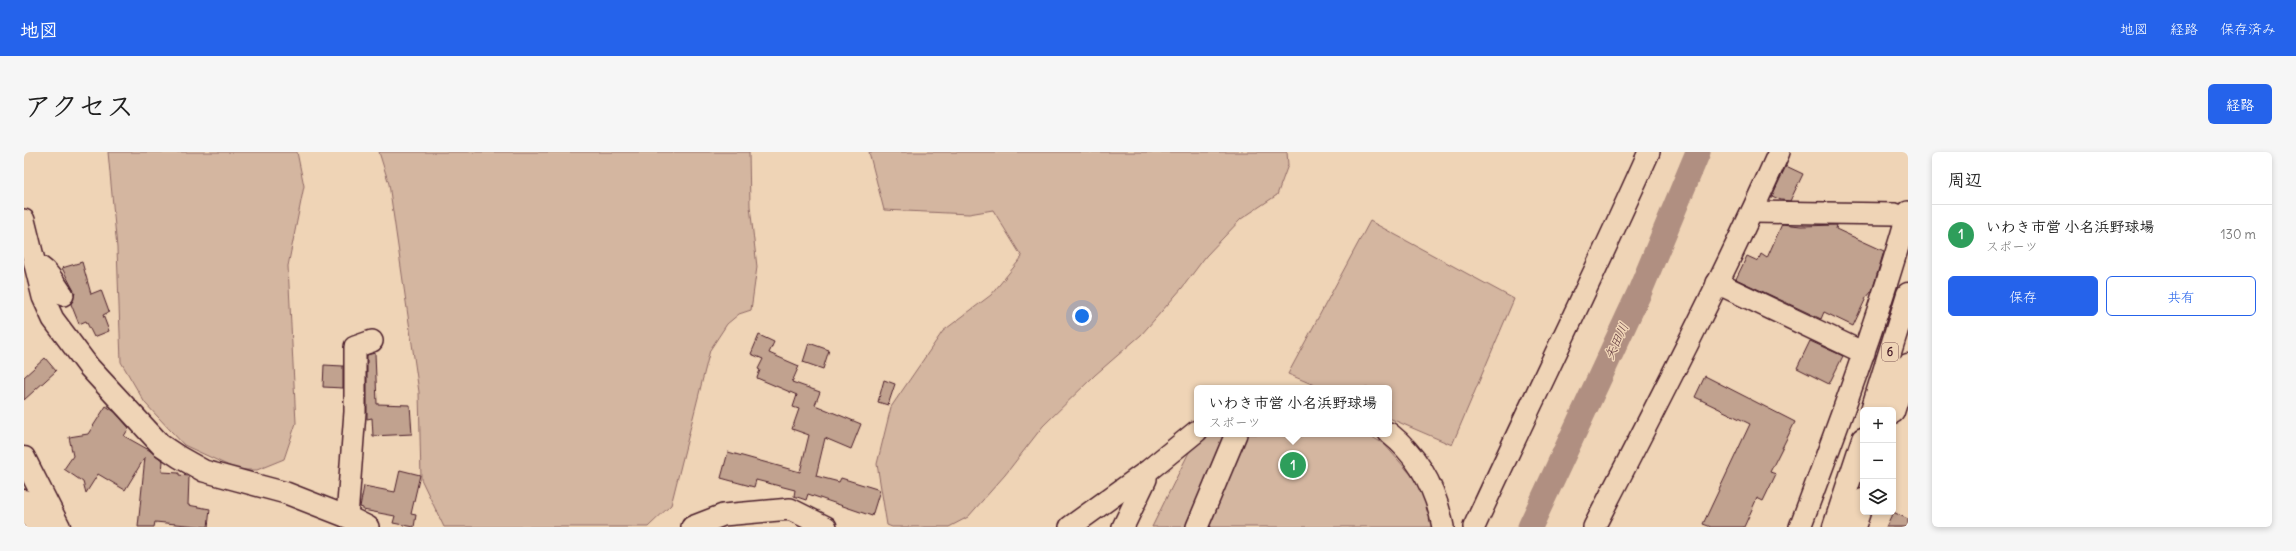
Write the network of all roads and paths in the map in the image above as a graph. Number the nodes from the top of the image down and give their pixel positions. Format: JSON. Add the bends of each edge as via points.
{"nodes":[{"id":1,"x":1649,"y":152,"type":"edge"},
{"id":2,"x":1779,"y":152,"type":"edge"},
{"id":3,"x":1752,"y":212,"type":"junction"},
{"id":4,"x":1907,"y":215,"type":"edge"},
{"id":5,"x":24,"y":220,"type":"edge"},
{"id":6,"x":35,"y":265,"type":"junction"},
{"id":7,"x":1717,"y":283,"type":"junction"},
{"id":8,"x":1908,"y":294,"type":"edge"},
{"id":9,"x":63,"y":296,"type":"dead end"},
{"id":10,"x":372,"y":341,"type":"dead end"},
{"id":11,"x":1864,"y":353,"type":"junction"},
{"id":12,"x":1908,"y":365,"type":"edge"},
{"id":13,"x":1873,"y":407,"type":"edge"},
{"id":14,"x":1895,"y":407,"type":"edge"},
{"id":15,"x":1194,"y":433,"type":"edge"},
{"id":16,"x":1392,"y":435,"type":"edge"},
{"id":17,"x":1235,"y":437,"type":"edge"},
{"id":18,"x":1862,"y":443,"type":"edge"},
{"id":19,"x":24,"y":458,"type":"edge"},
{"id":20,"x":1146,"y":473,"type":"junction"},
{"id":21,"x":24,"y":501,"type":"edge"},
{"id":22,"x":1860,"y":509,"type":"edge"},
{"id":23,"x":347,"y":517,"type":"junction"},
{"id":24,"x":37,"y":527,"type":"edge"},
{"id":25,"x":59,"y":527,"type":"edge"},
{"id":26,"x":368,"y":527,"type":"edge"},
{"id":27,"x":692,"y":527,"type":"edge"},
{"id":28,"x":826,"y":527,"type":"edge"},
{"id":29,"x":1070,"y":527,"type":"edge"},
{"id":30,"x":1123,"y":527,"type":"edge"},
{"id":31,"x":1197,"y":527,"type":"edge"},
{"id":32,"x":1443,"y":527,"type":"edge"},
{"id":33,"x":1474,"y":527,"type":"edge"},
{"id":34,"x":1594,"y":527,"type":"edge"},
{"id":35,"x":1800,"y":527,"type":"edge"},
{"id":36,"x":1834,"y":527,"type":"edge"},
{"id":37,"x":1854,"y":527,"type":"edge"}],
"edges":[{"from":1,"to":33,"type":"street","via":[[1585,294],[1546,370]]},
{"from":2,"to":3,"type":"street"},
{"from":3,"to":4,"type":"street"},
{"from":3,"to":7,"type":"street"},
{"from":4,"to":11,"type":"street"},
{"from":5,"to":6,"type":"street"},
{"from":6,"to":9,"type":"street","via":[[42,267]]},
{"from":6,"to":23,"type":"street","via":[[43,297],[53,319],[89,367],[161,444],[204,471],[286,493]]},
{"from":7,"to":11,"type":"street"},
{"from":7,"to":34,"type":"street"},
{"from":8,"to":13,"type":"main road","number":"6"},
{"from":10,"to":23,"type":"street","via":[[355,347],[355,412]]},
{"from":11,"to":35,"type":"street"},
{"from":12,"to":14,"type":"main road","number":"6"},
{"from":15,"to":20,"type":"street"},
{"from":16,"to":32,"type":"street","via":[[1405,446],[1430,484]]},
{"from":17,"to":31,"type":"street"},
{"from":18,"to":36,"type":"main road"},
{"from":19,"to":25,"type":"main road"},
{"from":20,"to":29,"type":"street"},
{"from":20,"to":30,"type":"street","via":[[1146,479]]},
{"from":21,"to":24,"type":"main road"},
{"from":22,"to":37,"type":"main road"},
{"from":23,"to":26,"type":"street"},
{"from":27,"to":28,"type":"street","via":[[723,515],[790,509]]}]}
